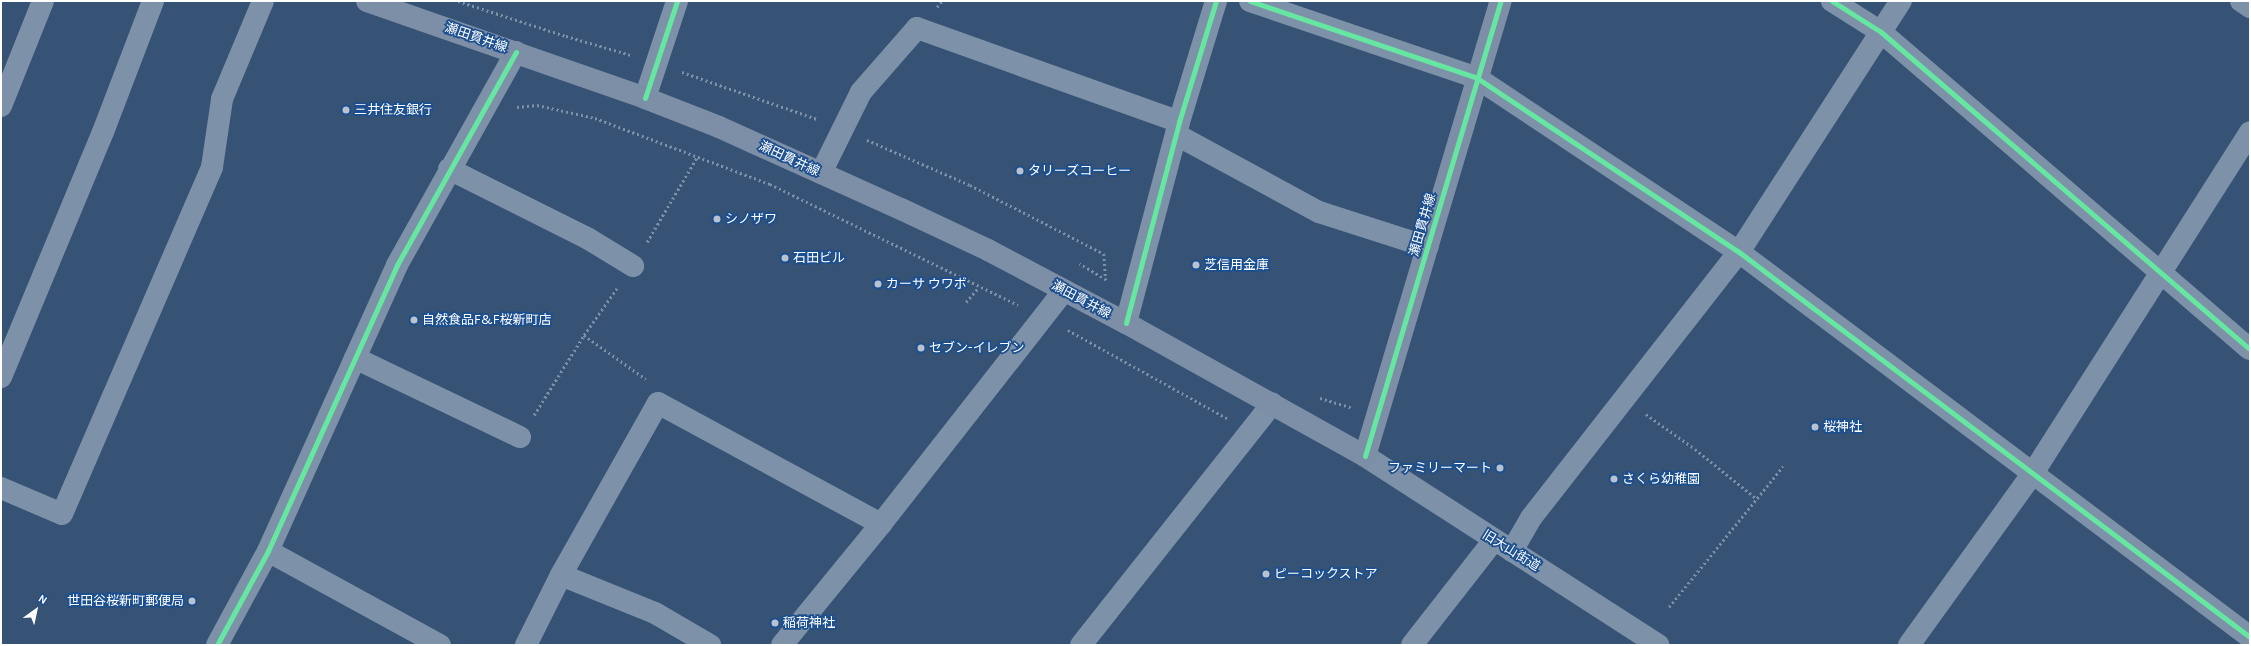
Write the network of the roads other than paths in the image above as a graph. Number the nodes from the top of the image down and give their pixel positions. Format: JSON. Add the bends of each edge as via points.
{"nodes":[{"id":1,"x":43,"y":1,"type":"edge"},
{"id":2,"x":153,"y":1,"type":"edge"},
{"id":3,"x":263,"y":1,"type":"edge"},
{"id":4,"x":367,"y":1,"type":"edge"},
{"id":5,"x":677,"y":1,"type":"edge"},
{"id":6,"x":1216,"y":1,"type":"edge"},
{"id":7,"x":1250,"y":1,"type":"edge"},
{"id":8,"x":1501,"y":1,"type":"edge"},
{"id":9,"x":1832,"y":1,"type":"edge"},
{"id":10,"x":1901,"y":1,"type":"edge"},
{"id":11,"x":2241,"y":1,"type":"edge"},
{"id":12,"x":2250,"y":7,"type":"edge"},
{"id":13,"x":1881,"y":32,"type":"junction"},
{"id":14,"x":516,"y":52,"type":"junction"},
{"id":15,"x":1477,"y":78,"type":"junction"},
{"id":16,"x":645,"y":98,"type":"junction"},
{"id":17,"x":1,"y":106,"type":"edge"},
{"id":18,"x":1178,"y":129,"type":"junction"},
{"id":19,"x":2250,"y":132,"type":"edge"},
{"id":20,"x":449,"y":169,"type":"junction"},
{"id":21,"x":821,"y":173,"type":"junction"},
{"id":22,"x":1428,"y":247,"type":"junction"},
{"id":23,"x":1739,"y":252,"type":"junction"},
{"id":24,"x":633,"y":266,"type":"road end"},
{"id":25,"x":2160,"y":273,"type":"junction"},
{"id":26,"x":1064,"y":291,"type":"junction"},
{"id":27,"x":1126,"y":323,"type":"junction"},
{"id":28,"x":2250,"y":349,"type":"edge"},
{"id":29,"x":355,"y":358,"type":"junction"},
{"id":30,"x":1,"y":377,"type":"edge"},
{"id":31,"x":1272,"y":404,"type":"junction"},
{"id":32,"x":520,"y":437,"type":"road end"},
{"id":33,"x":1365,"y":456,"type":"junction"},
{"id":34,"x":2033,"y":473,"type":"junction"},
{"id":35,"x":1,"y":488,"type":"edge"},
{"id":36,"x":881,"y":524,"type":"junction"},
{"id":37,"x":1503,"y":545,"type":"junction"},
{"id":38,"x":268,"y":551,"type":"junction"},
{"id":39,"x":561,"y":575,"type":"junction"},
{"id":40,"x":2250,"y":637,"type":"edge"},
{"id":41,"x":1636,"y":639,"type":"edge"},
{"id":42,"x":216,"y":645,"type":"edge"},
{"id":43,"x":440,"y":645,"type":"edge"},
{"id":44,"x":526,"y":645,"type":"edge"},
{"id":45,"x":710,"y":645,"type":"edge"},
{"id":46,"x":782,"y":645,"type":"edge"},
{"id":47,"x":1082,"y":645,"type":"edge"},
{"id":48,"x":1412,"y":645,"type":"edge"},
{"id":49,"x":1658,"y":645,"type":"edge"},
{"id":50,"x":1909,"y":645,"type":"edge"}],
"edges":[{"from":1,"to":17,"type":"street"},
{"from":2,"to":30,"type":"street","via":[[103,132]]},
{"from":3,"to":35,"type":"street","via":[[222,99],[212,167],[62,514]]},
{"from":4,"to":14,"type":"main road","name":"瀬田貫井線"},
{"from":5,"to":16,"type":"street"},
{"from":6,"to":18,"type":"street"},
{"from":7,"to":15,"type":"street"},
{"from":8,"to":15,"type":"main road","name":"瀬田貫井線"},
{"from":9,"to":13,"type":"street"},
{"from":10,"to":13,"type":"street"},
{"from":11,"to":12,"type":"street"},
{"from":13,"to":23,"type":"street"},
{"from":13,"to":25,"type":"street"},
{"from":14,"to":16,"type":"main road","name":"瀬田貫井線"},
{"from":14,"to":20,"type":"street"},
{"from":15,"to":22,"type":"main road","name":"瀬田貫井線"},
{"from":15,"to":23,"type":"street"},
{"from":16,"to":21,"type":"main road","name":"瀬田貫井線","via":[[719,127]]},
{"from":18,"to":21,"type":"street","via":[[917,28],[861,92]]},
{"from":18,"to":22,"type":"street","via":[[1319,212]]},
{"from":18,"to":27,"type":"street"},
{"from":19,"to":25,"type":"street"},
{"from":20,"to":24,"type":"street","via":[[587,238]]},
{"from":20,"to":29,"type":"street","via":[[397,264]]},
{"from":21,"to":26,"type":"main road","name":"瀬田貫井線","via":[[988,250]]},
{"from":22,"to":33,"type":"main road","name":"瀬田貫井線"},
{"from":23,"to":34,"type":"street"},
{"from":23,"to":37,"type":"street","via":[[1531,518]]},
{"from":25,"to":28,"type":"street"},
{"from":25,"to":34,"type":"street"},
{"from":26,"to":27,"type":"main road","name":"瀬田貫井線"},
{"from":26,"to":36,"type":"street"},
{"from":27,"to":31,"type":"main road","name":"瀬田貫井線"},
{"from":29,"to":32,"type":"street"},
{"from":29,"to":38,"type":"street"},
{"from":31,"to":33,"type":"main road","name":"瀬田貫井線"},
{"from":31,"to":47,"type":"street"},
{"from":33,"to":37,"type":"street","name":"旧大山街道"},
{"from":34,"to":40,"type":"street"},
{"from":34,"to":50,"type":"street"},
{"from":36,"to":39,"type":"street","via":[[658,403]]},
{"from":36,"to":46,"type":"street"},
{"from":37,"to":41,"type":"street","name":"旧大山街道"},
{"from":37,"to":48,"type":"street"},
{"from":38,"to":42,"type":"street"},
{"from":38,"to":43,"type":"street"},
{"from":39,"to":44,"type":"street"},
{"from":39,"to":45,"type":"street","via":[[655,613]]},
{"from":41,"to":49,"type":"street","name":"旧大山街道"}]}
